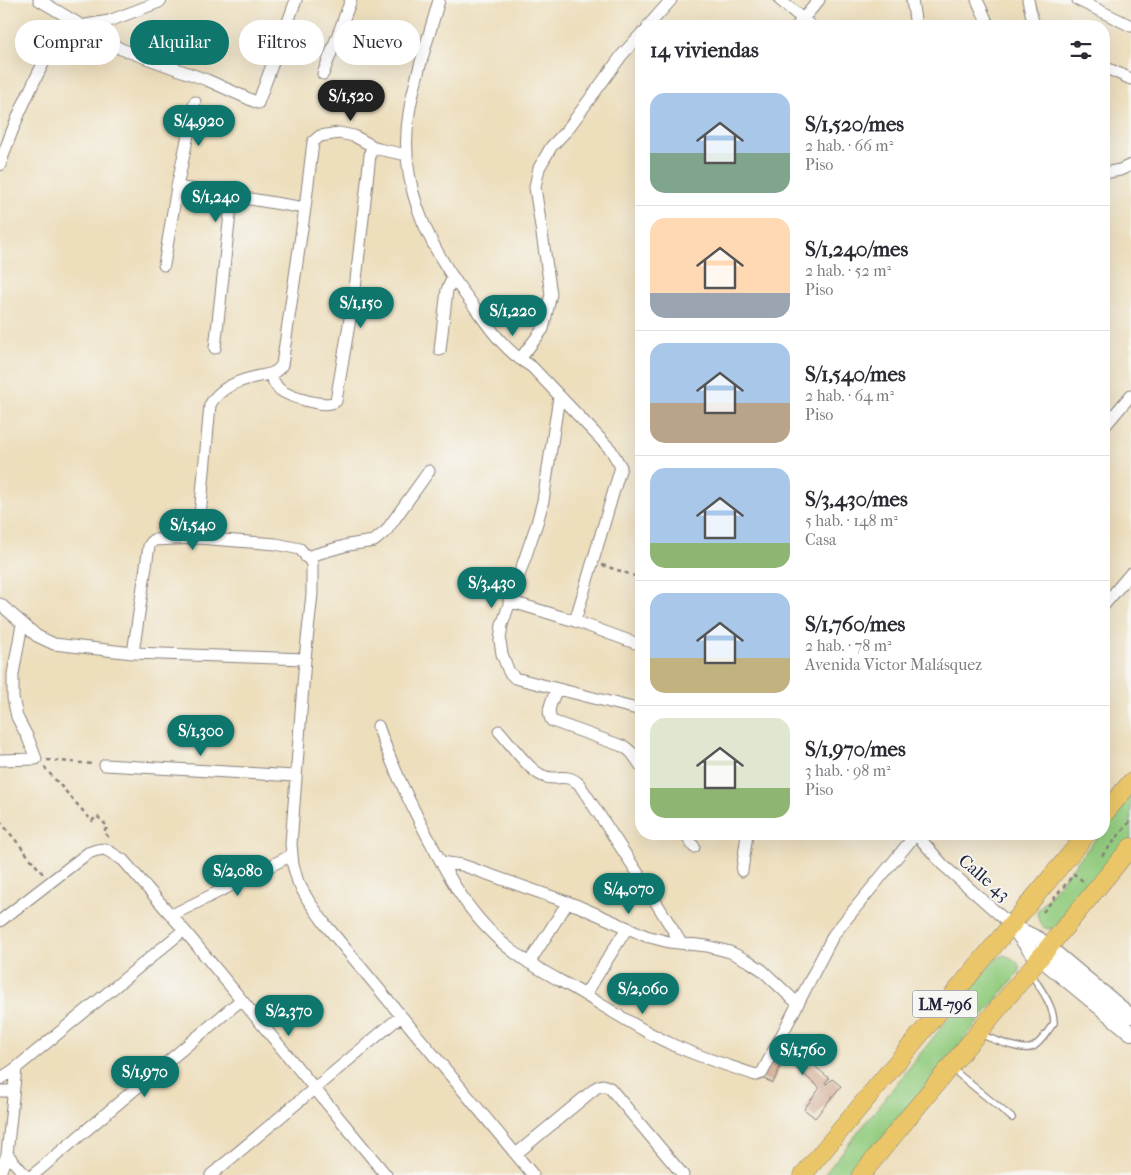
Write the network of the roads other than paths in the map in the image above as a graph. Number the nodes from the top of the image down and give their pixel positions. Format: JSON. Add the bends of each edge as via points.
{"nodes":[{"id":1,"x":39,"y":0,"type":"edge"},
{"id":2,"x":161,"y":0,"type":"edge"},
{"id":3,"x":296,"y":0,"type":"edge"},
{"id":4,"x":351,"y":0,"type":"edge"},
{"id":5,"x":439,"y":0,"type":"edge"},
{"id":6,"x":672,"y":0,"type":"edge"},
{"id":7,"x":780,"y":0,"type":"edge"},
{"id":8,"x":819,"y":0,"type":"edge"},
{"id":9,"x":912,"y":0,"type":"edge"},
{"id":10,"x":976,"y":0,"type":"edge"},
{"id":11,"x":1028,"y":0,"type":"edge"},
{"id":12,"x":1078,"y":0,"type":"edge"},
{"id":13,"x":68,"y":18,"type":"junction"},
{"id":14,"x":71,"y":20,"type":"edge"},
{"id":15,"x":112,"y":20,"type":"edge"},
{"id":16,"x":654,"y":20,"type":"edge"},
{"id":17,"x":800,"y":20,"type":"edge"},
{"id":18,"x":806,"y":20,"type":"edge"},
{"id":19,"x":915,"y":20,"type":"edge"},
{"id":20,"x":986,"y":20,"type":"edge"},
{"id":21,"x":1033,"y":20,"type":"edge"},
{"id":22,"x":1131,"y":26,"type":"edge"},
{"id":23,"x":635,"y":41,"type":"edge"},
{"id":24,"x":120,"y":48,"type":"edge"},
{"id":25,"x":1110,"y":70,"type":"edge"},
{"id":26,"x":323,"y":74,"type":"dead end"},
{"id":27,"x":1131,"y":79,"type":"edge"},
{"id":28,"x":195,"y":102,"type":"dead end"},
{"id":29,"x":371,"y":146,"type":"junction"},
{"id":30,"x":407,"y":155,"type":"junction"},
{"id":31,"x":0,"y":165,"type":"edge"},
{"id":32,"x":1131,"y":165,"type":"edge"},
{"id":33,"x":1110,"y":172,"type":"edge"},
{"id":34,"x":177,"y":187,"type":"junction"},
{"id":35,"x":232,"y":196,"type":"junction"},
{"id":36,"x":305,"y":208,"type":"junction"},
{"id":37,"x":164,"y":265,"type":"dead end"},
{"id":38,"x":453,"y":277,"type":"junction"},
{"id":39,"x":215,"y":348,"type":"dead end"},
{"id":40,"x":440,"y":350,"type":"dead end"},
{"id":41,"x":520,"y":359,"type":"junction"},
{"id":42,"x":270,"y":375,"type":"junction"},
{"id":43,"x":1131,"y":395,"type":"edge"},
{"id":44,"x":559,"y":397,"type":"junction"},
{"id":45,"x":1110,"y":420,"type":"edge"},
{"id":46,"x":429,"y":471,"type":"dead end"},
{"id":47,"x":198,"y":538,"type":"junction"},
{"id":48,"x":306,"y":557,"type":"junction"},
{"id":49,"x":1131,"y":573,"type":"edge"},
{"id":50,"x":1110,"y":598,"type":"edge"},
{"id":51,"x":509,"y":601,"type":"junction"},
{"id":52,"x":0,"y":604,"type":"edge"},
{"id":53,"x":575,"y":621,"type":"junction"},
{"id":54,"x":22,"y":624,"type":"junction"},
{"id":55,"x":635,"y":643,"type":"dead end"},
{"id":56,"x":133,"y":653,"type":"junction"},
{"id":57,"x":304,"y":659,"type":"junction"},
{"id":58,"x":557,"y":689,"type":"junction"},
{"id":59,"x":635,"y":708,"type":"edge"},
{"id":60,"x":378,"y":726,"type":"dead end"},
{"id":61,"x":499,"y":732,"type":"dead end"},
{"id":62,"x":635,"y":757,"type":"edge"},
{"id":63,"x":0,"y":760,"type":"edge"},
{"id":64,"x":106,"y":764,"type":"road end"},
{"id":65,"x":295,"y":776,"type":"junction"},
{"id":66,"x":1131,"y":782,"type":"edge"},
{"id":67,"x":1110,"y":807,"type":"edge"},
{"id":68,"x":689,"y":840,"type":"edge"},
{"id":69,"x":746,"y":840,"type":"edge"},
{"id":70,"x":911,"y":840,"type":"edge"},
{"id":71,"x":921,"y":840,"type":"edge"},
{"id":72,"x":1081,"y":840,"type":"edge"},
{"id":73,"x":694,"y":847,"type":"dead end"},
{"id":74,"x":1131,"y":847,"type":"edge"},
{"id":75,"x":292,"y":855,"type":"junction"},
{"id":76,"x":441,"y":862,"type":"junction"},
{"id":77,"x":742,"y":871,"type":"dead end"},
{"id":78,"x":568,"y":902,"type":"junction"},
{"id":79,"x":172,"y":916,"type":"junction"},
{"id":80,"x":0,"y":921,"type":"edge"},
{"id":81,"x":1011,"y":925,"type":"junction"},
{"id":82,"x":627,"y":928,"type":"junction"},
{"id":83,"x":184,"y":930,"type":"junction"},
{"id":84,"x":681,"y":943,"type":"junction"},
{"id":85,"x":1039,"y":958,"type":"junction"},
{"id":86,"x":529,"y":963,"type":"junction"},
{"id":87,"x":585,"y":995,"type":"junction"},
{"id":88,"x":242,"y":1000,"type":"junction"},
{"id":89,"x":797,"y":1003,"type":"junction"},
{"id":90,"x":401,"y":1016,"type":"junction"},
{"id":91,"x":1131,"y":1016,"type":"edge"},
{"id":92,"x":978,"y":1033,"type":"junction"},
{"id":93,"x":1131,"y":1034,"type":"edge"},
{"id":94,"x":950,"y":1067,"type":"junction"},
{"id":95,"x":16,"y":1068,"type":"junction"},
{"id":96,"x":0,"y":1079,"type":"edge"},
{"id":97,"x":315,"y":1089,"type":"junction"},
{"id":98,"x":0,"y":1091,"type":"edge"},
{"id":99,"x":13,"y":1092,"type":"junction"},
{"id":100,"x":1012,"y":1118,"type":"dead end"},
{"id":101,"x":7,"y":1154,"type":"junction"},
{"id":102,"x":516,"y":1154,"type":"junction"},
{"id":103,"x":0,"y":1173,"type":"edge"},
{"id":104,"x":25,"y":1175,"type":"edge"},
{"id":105,"x":33,"y":1175,"type":"edge"},
{"id":106,"x":211,"y":1175,"type":"edge"},
{"id":107,"x":386,"y":1175,"type":"edge"},
{"id":108,"x":533,"y":1175,"type":"edge"},
{"id":109,"x":683,"y":1175,"type":"edge"},
{"id":110,"x":803,"y":1175,"type":"edge"},
{"id":111,"x":860,"y":1175,"type":"edge"}],
"edges":[{"from":1,"to":13,"type":"street"},
{"from":2,"to":15,"type":"street"},
{"from":3,"to":24,"type":"street","via":[[258,102]]},
{"from":4,"to":26,"type":"street"},
{"from":5,"to":30,"type":"street","via":[[411,105]]},
{"from":6,"to":16,"type":"street"},
{"from":7,"to":17,"type":"street"},
{"from":8,"to":18,"type":"street"},
{"from":9,"to":19,"type":"street"},
{"from":10,"to":20,"type":"street"},
{"from":11,"to":21,"type":"street"},
{"from":12,"to":22,"type":"street"},
{"from":13,"to":14,"type":"street"},
{"from":13,"to":31,"type":"street","via":[[46,57]]},
{"from":23,"to":41,"type":"street","via":[[551,147],[539,168],[536,187],[551,294],[544,329]]},
{"from":25,"to":27,"type":"street"},
{"from":28,"to":34,"type":"street"},
{"from":29,"to":30,"type":"street"},
{"from":29,"to":36,"type":"street","via":[[354,136],[340,133],[315,139]]},
{"from":29,"to":42,"type":"street","via":[[356,280],[336,400],[329,404],[294,397],[278,388]]},
{"from":30,"to":38,"type":"street","via":[[415,202]]},
{"from":32,"to":33,"type":"street"},
{"from":34,"to":35,"type":"street"},
{"from":34,"to":37,"type":"street"},
{"from":35,"to":36,"type":"street"},
{"from":35,"to":39,"type":"street"},
{"from":36,"to":42,"type":"street","via":[[282,365]]},
{"from":38,"to":40,"type":"street","via":[[448,290]]},
{"from":38,"to":41,"type":"street","via":[[498,340]]},
{"from":41,"to":44,"type":"street","via":[[532,367]]},
{"from":42,"to":47,"type":"street","via":[[231,385],[219,392],[210,405]]},
{"from":43,"to":45,"type":"street"},
{"from":44,"to":51,"type":"street","via":[[543,500]]},
{"from":44,"to":53,"type":"street","via":[[611,450],[621,467]]},
{"from":46,"to":48,"type":"street","via":[[386,531],[374,541]]},
{"from":47,"to":48,"type":"street","via":[[276,544],[300,550]]},
{"from":47,"to":56,"type":"street","via":[[155,539],[150,543]]},
{"from":48,"to":57,"type":"street","via":[[312,563],[312,594]]},
{"from":49,"to":50,"type":"street"},
{"from":51,"to":53,"type":"street"},
{"from":51,"to":58,"type":"street","via":[[500,641],[505,666],[515,678]]},
{"from":52,"to":54,"type":"street"},
{"from":53,"to":55,"type":"street"},
{"from":54,"to":56,"type":"street","via":[[36,636],[54,644]]},
{"from":54,"to":63,"type":"street","via":[[13,674],[14,698],[17,717],[36,759]]},
{"from":56,"to":57,"type":"street"},
{"from":57,"to":65,"type":"street"},
{"from":58,"to":59,"type":"street"},
{"from":58,"to":62,"type":"street","via":[[548,710],[552,720],[625,747]]},
{"from":60,"to":76,"type":"street","via":[[398,780]]},
{"from":61,"to":84,"type":"street","via":[[539,774],[549,778],[569,778],[579,784]]},
{"from":64,"to":65,"type":"street"},
{"from":65,"to":75,"type":"street"},
{"from":66,"to":67,"type":"main road"},
{"from":68,"to":73,"type":"street"},
{"from":69,"to":77,"type":"street"},
{"from":70,"to":89,"type":"street","via":[[834,934]]},
{"from":71,"to":81,"type":"street","name":"Calle 43","via":[[943,865]]},
{"from":72,"to":81,"type":"main road","number":"LM-796"},
{"from":74,"to":85,"type":"main road","number":"LM-796"},
{"from":75,"to":79,"type":"street"},
{"from":75,"to":90,"type":"street","via":[[296,875],[308,900]]},
{"from":76,"to":78,"type":"street","via":[[462,865]]},
{"from":76,"to":86,"type":"street","via":[[482,923]]},
{"from":78,"to":82,"type":"street"},
{"from":78,"to":86,"type":"street"},
{"from":79,"to":80,"type":"street","via":[[122,860],[101,849],[88,853]]},
{"from":79,"to":83,"type":"street"},
{"from":81,"to":85,"type":"street"},
{"from":81,"to":110,"type":"main road","number":"LM-796"},
{"from":82,"to":84,"type":"street","via":[[657,939]]},
{"from":82,"to":87,"type":"street"},
{"from":83,"to":88,"type":"street"},
{"from":83,"to":95,"type":"street"},
{"from":84,"to":89,"type":"street","via":[[707,946],[740,957],[762,970]]},
{"from":85,"to":91,"type":"street"},
{"from":85,"to":92,"type":"main road","number":"LM-796"},
{"from":85,"to":92,"type":"lane","via":[[1054,1023],[1036,1046],[1021,1048]]},
{"from":85,"to":93,"type":"street"},
{"from":86,"to":87,"type":"street"},
{"from":87,"to":89,"type":"street","via":[[669,1043],[756,1075],[762,1073]]},
{"from":88,"to":97,"type":"street"},
{"from":88,"to":105,"type":"street"},
{"from":90,"to":97,"type":"street"},
{"from":90,"to":102,"type":"street"},
{"from":92,"to":94,"type":"main road","number":"LM-796"},
{"from":94,"to":100,"type":"lane"},
{"from":94,"to":111,"type":"main road","number":"LM-796"},
{"from":95,"to":96,"type":"street"},
{"from":95,"to":99,"type":"street"},
{"from":97,"to":106,"type":"street"},
{"from":97,"to":107,"type":"street"},
{"from":98,"to":99,"type":"street"},
{"from":99,"to":101,"type":"street"},
{"from":101,"to":103,"type":"street"},
{"from":101,"to":104,"type":"street"},
{"from":102,"to":108,"type":"street"},
{"from":102,"to":109,"type":"street","via":[[603,1085],[610,1088]]}]}
